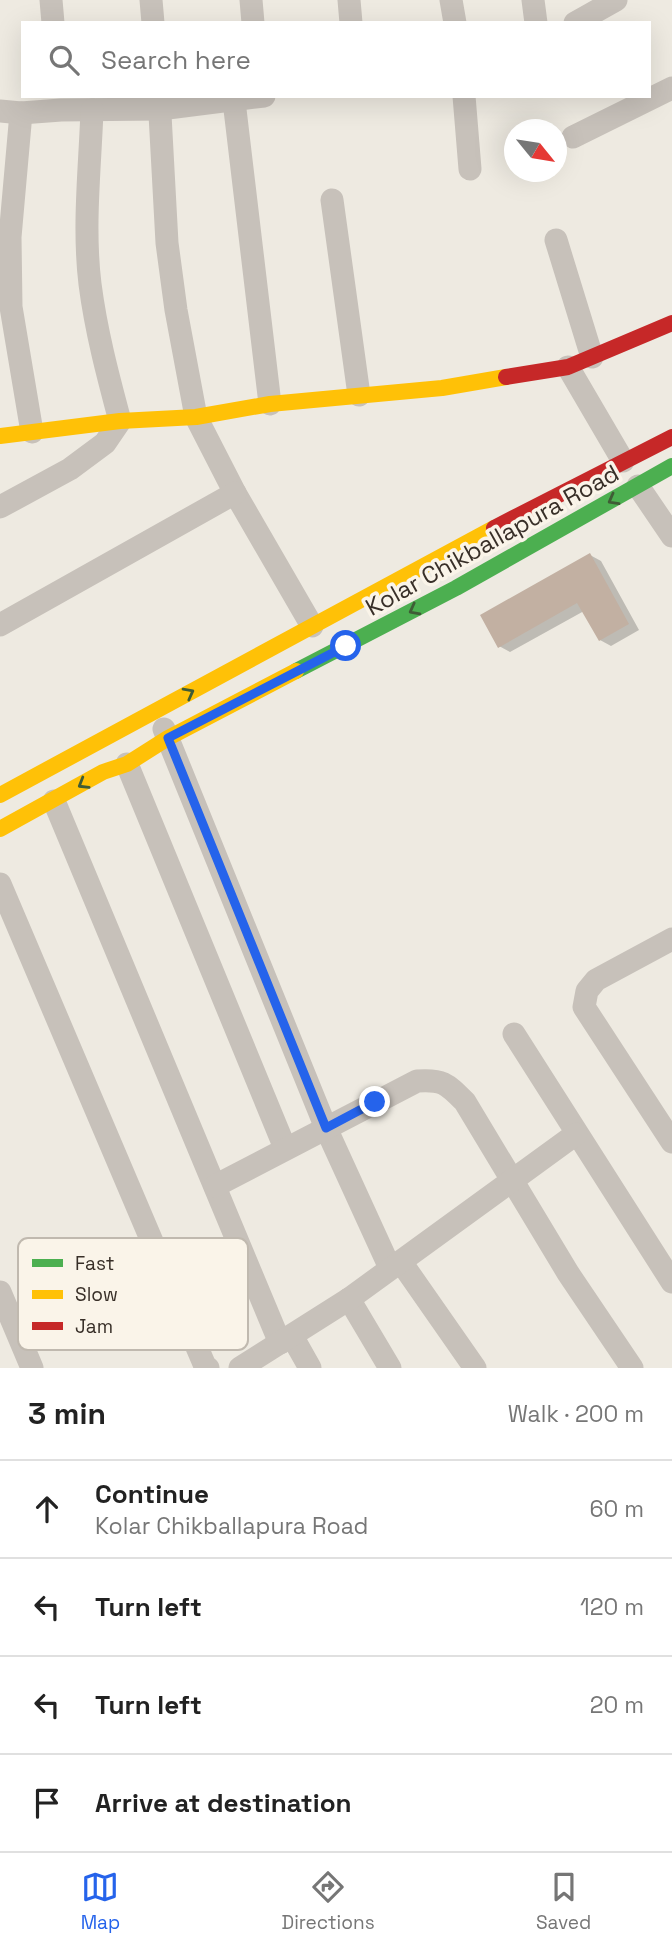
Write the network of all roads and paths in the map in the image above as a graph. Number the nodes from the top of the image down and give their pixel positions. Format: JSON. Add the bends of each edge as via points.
{"nodes":[{"id":1,"x":51,"y":0,"type":"edge"},
{"id":2,"x":151,"y":0,"type":"edge"},
{"id":3,"x":251,"y":0,"type":"edge"},
{"id":4,"x":349,"y":0,"type":"edge"},
{"id":5,"x":452,"y":0,"type":"edge"},
{"id":6,"x":533,"y":0,"type":"edge"},
{"id":7,"x":616,"y":0,"type":"edge"},
{"id":8,"x":53,"y":21,"type":"edge"},
{"id":9,"x":153,"y":21,"type":"edge"},
{"id":10,"x":253,"y":21,"type":"edge"},
{"id":11,"x":351,"y":21,"type":"edge"},
{"id":12,"x":455,"y":21,"type":"edge"},
{"id":13,"x":536,"y":21,"type":"edge"},
{"id":14,"x":579,"y":21,"type":"edge"},
{"id":15,"x":672,"y":88,"type":"edge"},
{"id":16,"x":250,"y":98,"type":"edge"},
{"id":17,"x":464,"y":98,"type":"edge"},
{"id":18,"x":234,"y":101,"type":"junction"},
{"id":19,"x":61,"y":103,"type":"edge"},
{"id":20,"x":159,"y":103,"type":"edge"},
{"id":21,"x":92,"y":110,"type":"junction"},
{"id":22,"x":10,"y":112,"type":"edge"},
{"id":23,"x":573,"y":137,"type":"dead end"},
{"id":24,"x":470,"y":169,"type":"dead end"},
{"id":25,"x":332,"y":200,"type":"dead end"},
{"id":26,"x":556,"y":240,"type":"dead end"},
{"id":27,"x":672,"y":323,"type":"edge"},
{"id":28,"x":592,"y":357,"type":"junction"},
{"id":29,"x":568,"y":367,"type":"junction"},
{"id":30,"x":359,"y":395,"type":"junction"},
{"id":31,"x":270,"y":404,"type":"junction"},
{"id":32,"x":196,"y":417,"type":"junction"},
{"id":33,"x":120,"y":422,"type":"junction"},
{"id":34,"x":32,"y":432,"type":"junction"},
{"id":35,"x":0,"y":436,"type":"edge"},
{"id":36,"x":672,"y":437,"type":"edge"},
{"id":37,"x":623,"y":461,"type":"junction"},
{"id":38,"x":672,"y":466,"type":"edge"},
{"id":39,"x":638,"y":486,"type":"junction"},
{"id":40,"x":235,"y":493,"type":"junction"},
{"id":41,"x":0,"y":507,"type":"edge"},
{"id":42,"x":672,"y":536,"type":"edge"},
{"id":43,"x":0,"y":625,"type":"edge"},
{"id":44,"x":312,"y":626,"type":"junction"},
{"id":45,"x":155,"y":711,"type":"junction"},
{"id":46,"x":168,"y":738,"type":"junction"},
{"id":47,"x":127,"y":764,"type":"junction"},
{"id":48,"x":0,"y":795,"type":"edge"},
{"id":49,"x":54,"y":801,"type":"junction"},
{"id":50,"x":0,"y":829,"type":"edge"},
{"id":51,"x":0,"y":884,"type":"edge"},
{"id":52,"x":672,"y":939,"type":"edge"},
{"id":53,"x":514,"y":1034,"type":"dead end"},
{"id":54,"x":326,"y":1128,"type":"junction"},
{"id":55,"x":576,"y":1134,"type":"junction"},
{"id":56,"x":672,"y":1142,"type":"edge"},
{"id":57,"x":285,"y":1148,"type":"junction"},
{"id":58,"x":512,"y":1182,"type":"junction"},
{"id":59,"x":215,"y":1186,"type":"junction"},
{"id":60,"x":152,"y":1238,"type":"edge"},
{"id":61,"x":239,"y":1238,"type":"edge"},
{"id":62,"x":248,"y":1258,"type":"edge"},
{"id":63,"x":396,"y":1265,"type":"junction"},
{"id":64,"x":672,"y":1282,"type":"edge"},
{"id":65,"x":0,"y":1292,"type":"edge"},
{"id":66,"x":349,"y":1299,"type":"junction"},
{"id":67,"x":18,"y":1335,"type":"edge"},
{"id":68,"x":286,"y":1340,"type":"junction"},
{"id":69,"x":24,"y":1350,"type":"edge"},
{"id":70,"x":200,"y":1350,"type":"edge"},
{"id":71,"x":32,"y":1368,"type":"edge"},
{"id":72,"x":208,"y":1368,"type":"edge"},
{"id":73,"x":240,"y":1368,"type":"edge"},
{"id":74,"x":310,"y":1368,"type":"edge"},
{"id":75,"x":390,"y":1368,"type":"edge"},
{"id":76,"x":475,"y":1368,"type":"edge"},
{"id":77,"x":632,"y":1368,"type":"edge"}],
"edges":[{"from":1,"to":8,"type":"street"},
{"from":2,"to":9,"type":"street"},
{"from":3,"to":10,"type":"street"},
{"from":4,"to":11,"type":"street"},
{"from":5,"to":12,"type":"street"},
{"from":6,"to":13,"type":"street"},
{"from":7,"to":14,"type":"street"},
{"from":15,"to":23,"type":"street"},
{"from":16,"to":18,"type":"street"},
{"from":17,"to":24,"type":"street"},
{"from":18,"to":20,"type":"street"},
{"from":18,"to":31,"type":"street"},
{"from":19,"to":21,"type":"street"},
{"from":19,"to":22,"type":"street"},
{"from":20,"to":21,"type":"street"},
{"from":20,"to":32,"type":"street","via":[[167,243]]},
{"from":21,"to":33,"type":"street","via":[[89,281]]},
{"from":22,"to":34,"type":"street","via":[[11,307]]},
{"from":25,"to":30,"type":"street"},
{"from":26,"to":28,"type":"street"},
{"from":27,"to":28,"type":"main road"},
{"from":28,"to":29,"type":"main road"},
{"from":29,"to":30,"type":"main road","via":[[442,388]]},
{"from":29,"to":37,"type":"street"},
{"from":30,"to":31,"type":"main road"},
{"from":31,"to":32,"type":"main road"},
{"from":32,"to":33,"type":"main road"},
{"from":32,"to":40,"type":"street"},
{"from":33,"to":34,"type":"main road"},
{"from":33,"to":41,"type":"street","via":[[105,443],[70,469]]},
{"from":34,"to":35,"type":"main road"},
{"from":36,"to":37,"type":"main road","name":"Kolar Chikballapura Road"},
{"from":37,"to":44,"type":"main road","name":"Kolar Chikballapura Road"},
{"from":38,"to":39,"type":"main road","name":"Kolar Chikballapura Road"},
{"from":39,"to":42,"type":"street"},
{"from":39,"to":46,"type":"main road","name":"Kolar Chikballapura Road","one_way":true,"via":[[456,588]]},
{"from":40,"to":43,"type":"street"},
{"from":40,"to":44,"type":"street"},
{"from":45,"to":44,"type":"main road","name":"Kolar Chikballapura Road","one_way":true},
{"from":45,"to":46,"type":"street"},
{"from":45,"to":48,"type":"main road","name":"Kolar Chikballapura Road"},
{"from":46,"to":47,"type":"main road","name":"Kolar Chikballapura Road"},
{"from":46,"to":54,"type":"street"},
{"from":47,"to":49,"type":"main road","name":"Kolar Chikballapura Road","one_way":true,"via":[[103,772]]},
{"from":47,"to":57,"type":"street"},
{"from":49,"to":50,"type":"main road","name":"Kolar Chikballapura Road"},
{"from":49,"to":59,"type":"street"},
{"from":51,"to":60,"type":"street"},
{"from":52,"to":56,"type":"street","via":[[596,980],[587,991],[584,1007]]},
{"from":53,"to":55,"type":"street"},
{"from":54,"to":57,"type":"street"},
{"from":54,"to":58,"type":"street","via":[[417,1081],[438,1079],[466,1102]]},
{"from":54,"to":63,"type":"street"},
{"from":55,"to":58,"type":"street"},
{"from":55,"to":64,"type":"street"},
{"from":57,"to":59,"type":"street"},
{"from":58,"to":63,"type":"street"},
{"from":58,"to":77,"type":"street"},
{"from":59,"to":61,"type":"street"},
{"from":62,"to":68,"type":"street"},
{"from":63,"to":66,"type":"street"},
{"from":63,"to":76,"type":"street"},
{"from":65,"to":67,"type":"street"},
{"from":66,"to":68,"type":"street"},
{"from":66,"to":75,"type":"street"},
{"from":68,"to":73,"type":"street"},
{"from":68,"to":74,"type":"street"},
{"from":69,"to":71,"type":"street"},
{"from":70,"to":72,"type":"street"}]}
